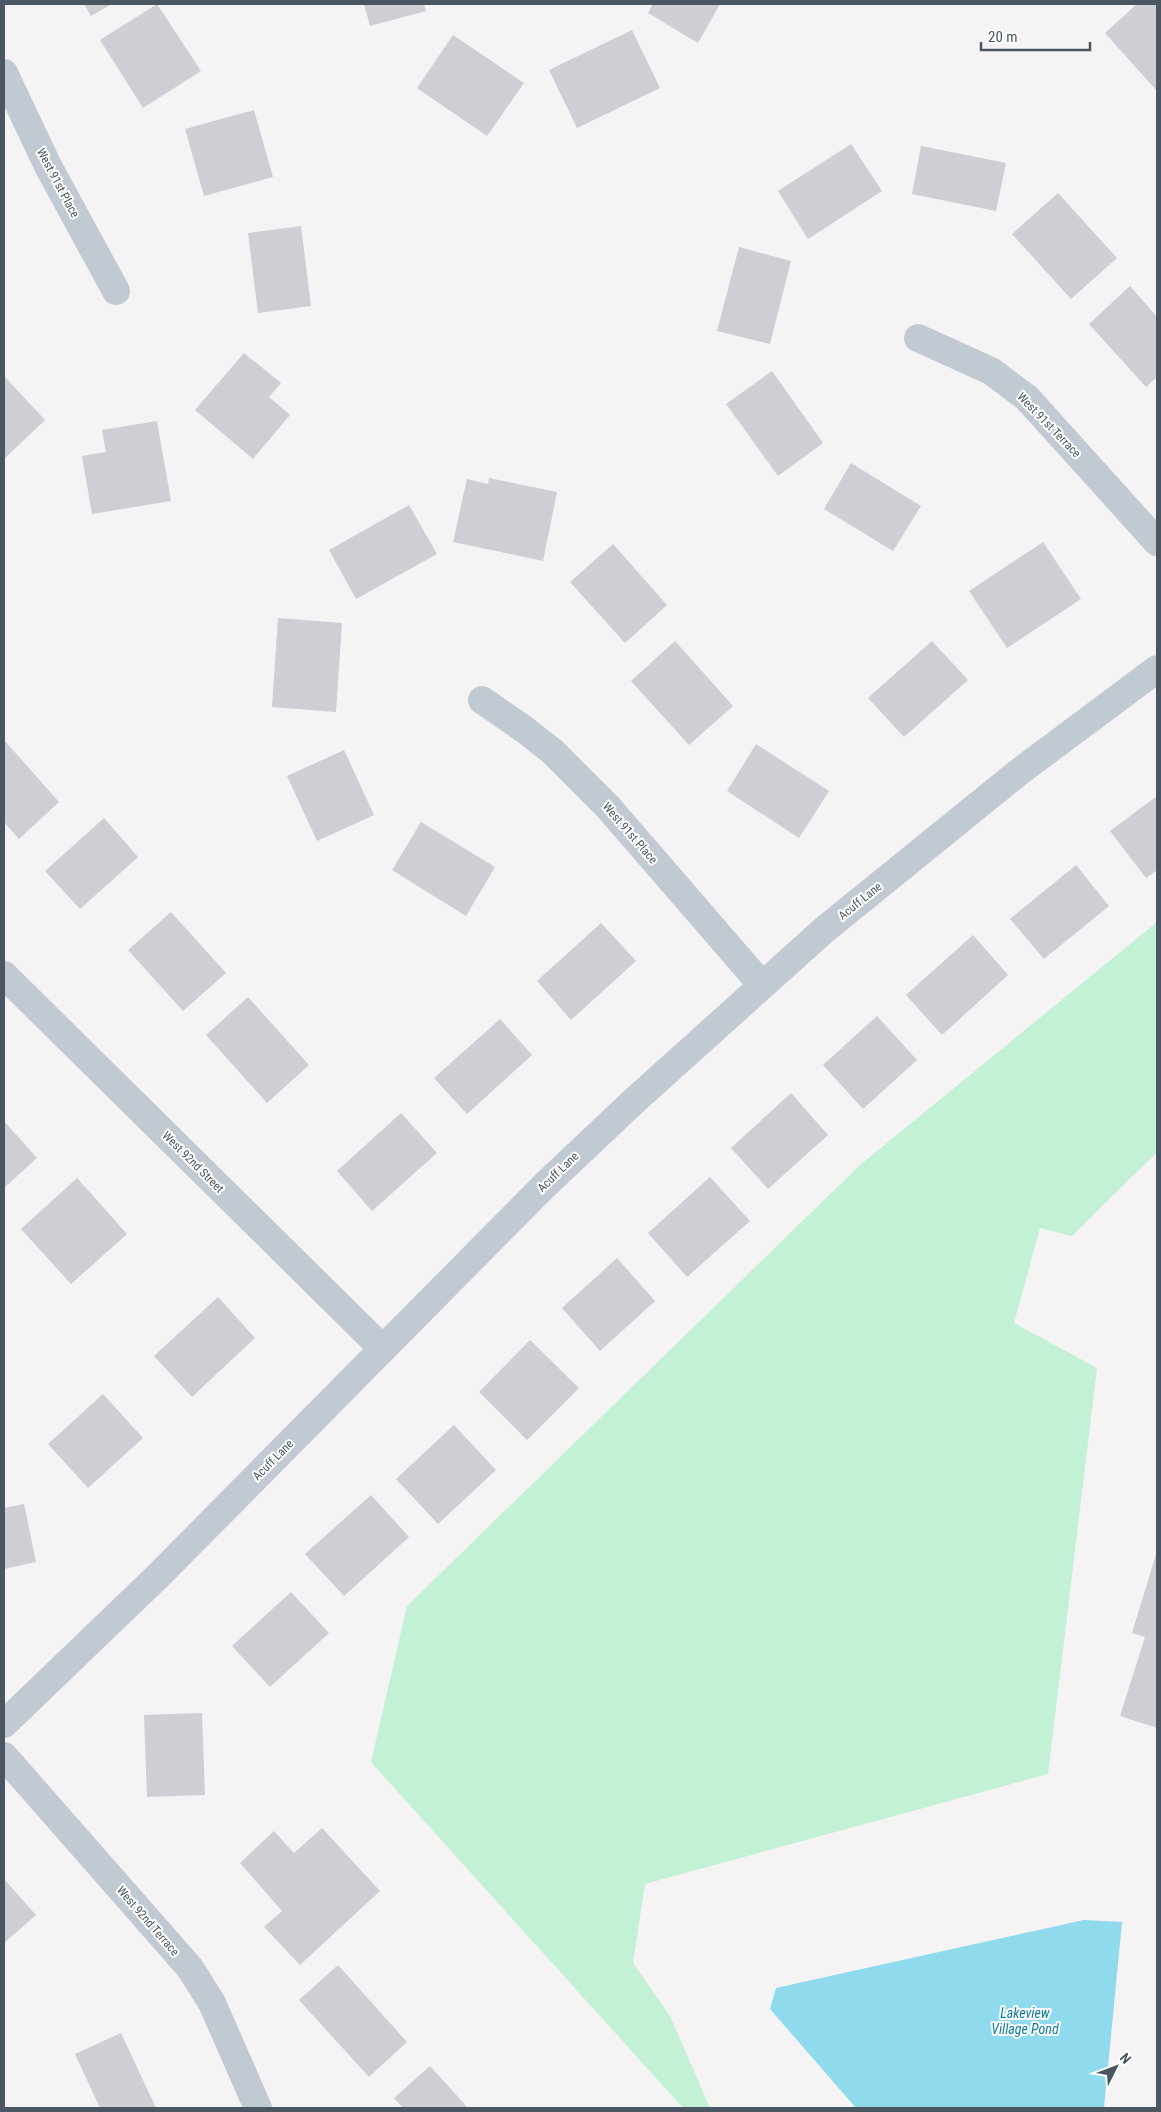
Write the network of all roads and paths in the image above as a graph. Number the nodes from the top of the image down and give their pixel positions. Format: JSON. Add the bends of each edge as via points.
{"nodes":[{"id":1,"x":4,"y":73,"type":"edge"},
{"id":2,"x":116,"y":291,"type":"dead end"},
{"id":3,"x":918,"y":338,"type":"dead end"},
{"id":4,"x":1157,"y":542,"type":"edge"},
{"id":5,"x":1157,"y":669,"type":"edge"},
{"id":6,"x":482,"y":700,"type":"dead end"},
{"id":7,"x":4,"y":975,"type":"edge"},
{"id":8,"x":762,"y":985,"type":"junction"},
{"id":9,"x":383,"y":1349,"type":"junction"},
{"id":10,"x":4,"y":1724,"type":"edge"},
{"id":11,"x":4,"y":1756,"type":"edge"},
{"id":12,"x":258,"y":2108,"type":"edge"}],
"edges":[{"from":1,"to":2,"type":"street","name":"West 91st Place","via":[[48,166]]},
{"from":3,"to":4,"type":"street","name":"West 91st Terrace","via":[[991,371],[1027,398]]},
{"from":5,"to":8,"type":"street","name":"Acuff Lane","via":[[1019,772],[824,930]]},
{"from":6,"to":8,"type":"street","name":"West 91st Place","via":[[552,751],[608,807]]},
{"from":7,"to":9,"type":"street","name":"West 92nd Street"},
{"from":8,"to":9,"type":"street","name":"Acuff Lane","via":[[544,1186]]},
{"from":9,"to":10,"type":"street","name":"Acuff Lane","via":[[158,1576]]},
{"from":11,"to":12,"type":"street","name":"West 92nd Terrace","via":[[190,1968],[212,2003]]}]}
